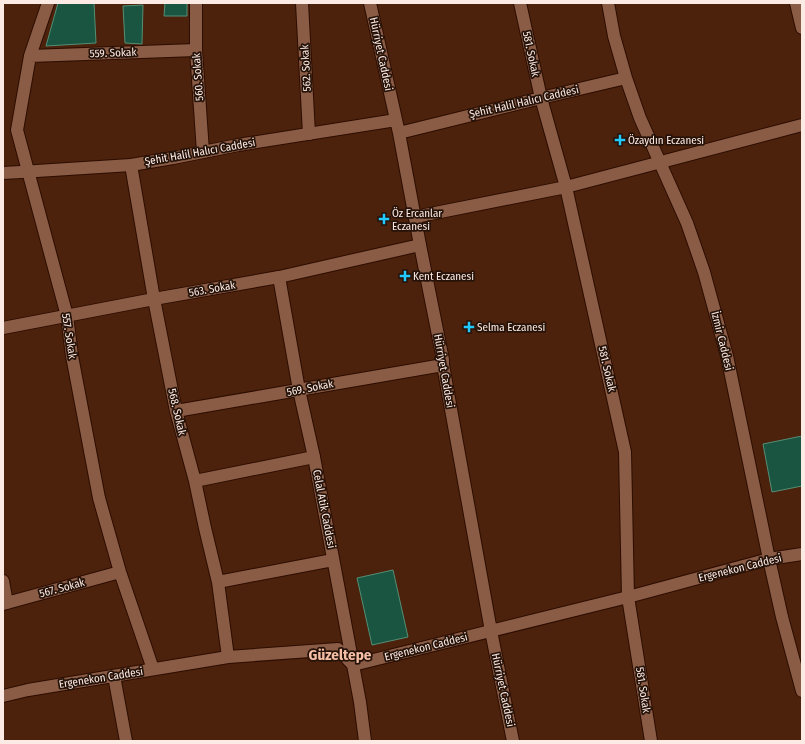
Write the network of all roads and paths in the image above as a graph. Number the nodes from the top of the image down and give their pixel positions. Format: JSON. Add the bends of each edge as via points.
{"nodes":[{"id":1,"x":48,"y":3,"type":"edge"},
{"id":2,"x":196,"y":3,"type":"edge"},
{"id":3,"x":302,"y":3,"type":"edge"},
{"id":4,"x":370,"y":3,"type":"edge"},
{"id":5,"x":520,"y":3,"type":"edge"},
{"id":6,"x":608,"y":3,"type":"edge"},
{"id":7,"x":796,"y":3,"type":"edge"},
{"id":8,"x":802,"y":28,"type":"edge"},
{"id":9,"x":196,"y":50,"type":"junction"},
{"id":10,"x":30,"y":56,"type":"junction"},
{"id":11,"x":626,"y":78,"type":"junction"},
{"id":12,"x":541,"y":98,"type":"junction"},
{"id":13,"x":396,"y":120,"type":"junction"},
{"id":14,"x":802,"y":125,"type":"edge"},
{"id":15,"x":399,"y":132,"type":"junction"},
{"id":16,"x":309,"y":134,"type":"junction"},
{"id":17,"x":203,"y":152,"type":"junction"},
{"id":18,"x":660,"y":163,"type":"junction"},
{"id":19,"x":131,"y":165,"type":"junction"},
{"id":20,"x":28,"y":171,"type":"junction"},
{"id":21,"x":3,"y":173,"type":"edge"},
{"id":22,"x":566,"y":187,"type":"junction"},
{"id":23,"x":415,"y":218,"type":"junction"},
{"id":24,"x":420,"y":245,"type":"junction"},
{"id":25,"x":279,"y":277,"type":"junction"},
{"id":26,"x":154,"y":299,"type":"junction"},
{"id":27,"x":66,"y":316,"type":"junction"},
{"id":28,"x":3,"y":328,"type":"edge"},
{"id":29,"x":443,"y":364,"type":"junction"},
{"id":30,"x":299,"y":390,"type":"junction"},
{"id":31,"x":176,"y":411,"type":"junction"},
{"id":32,"x":314,"y":457,"type":"junction"},
{"id":33,"x":195,"y":481,"type":"junction"},
{"id":34,"x":802,"y":554,"type":"edge"},
{"id":35,"x":769,"y":559,"type":"junction"},
{"id":36,"x":333,"y":560,"type":"junction"},
{"id":37,"x":120,"y":572,"type":"junction"},
{"id":38,"x":3,"y":581,"type":"edge"},
{"id":39,"x":218,"y":582,"type":"junction"},
{"id":40,"x":628,"y":597,"type":"junction"},
{"id":41,"x":5,"y":604,"type":"edge"},
{"id":42,"x":491,"y":631,"type":"junction"},
{"id":43,"x":228,"y":657,"type":"junction"},
{"id":44,"x":353,"y":665,"type":"junction"},
{"id":45,"x":153,"y":669,"type":"junction"},
{"id":46,"x":114,"y":676,"type":"junction"},
{"id":47,"x":802,"y":691,"type":"edge"},
{"id":48,"x":3,"y":696,"type":"edge"},
{"id":49,"x":126,"y":741,"type":"edge"},
{"id":50,"x":365,"y":741,"type":"edge"},
{"id":51,"x":513,"y":741,"type":"edge"},
{"id":52,"x":651,"y":741,"type":"edge"}],
"edges":[{"from":1,"to":10,"type":"street","name":"557. Sokak"},
{"from":2,"to":9,"type":"street","name":"560. Sokak"},
{"from":3,"to":16,"type":"street","name":"562. Sokak"},
{"from":4,"to":13,"type":"street","name":"Hürriyet Caddesi"},
{"from":5,"to":12,"type":"street","name":"581. Sokak"},
{"from":6,"to":11,"type":"street","name":"İzmir Caddesi"},
{"from":7,"to":8,"type":"street"},
{"from":9,"to":10,"type":"street","name":"559. Sokak"},
{"from":9,"to":17,"type":"street","name":"560. Sokak"},
{"from":10,"to":20,"type":"street","name":"557. Sokak","via":[[17,130]]},
{"from":11,"to":12,"type":"street","name":"Şehit Halil Halıcı Caddesi"},
{"from":11,"to":18,"type":"street","name":"İzmir Caddesi"},
{"from":12,"to":15,"type":"street","name":"Şehit Halil Halıcı Caddesi"},
{"from":12,"to":22,"type":"street","name":"581. Sokak"},
{"from":13,"to":15,"type":"street","name":"Hürriyet Caddesi"},
{"from":13,"to":16,"type":"street","name":"Şehit Halil Halıcı Caddesi"},
{"from":14,"to":18,"type":"street"},
{"from":15,"to":23,"type":"street","name":"Hürriyet Caddesi"},
{"from":16,"to":17,"type":"street","name":"Şehit Halil Halıcı Caddesi"},
{"from":17,"to":19,"type":"street","name":"Şehit Halil Halıcı Caddesi"},
{"from":18,"to":22,"type":"street"},
{"from":18,"to":35,"type":"street","name":"İzmir Caddesi","via":[[693,237],[706,279],[727,356]]},
{"from":19,"to":20,"type":"street","name":"Şehit Halil Halıcı Caddesi"},
{"from":19,"to":26,"type":"street","name":"568. Sokak"},
{"from":20,"to":21,"type":"street","name":"Şehit Halil Halıcı Caddesi"},
{"from":20,"to":27,"type":"street","name":"557. Sokak"},
{"from":22,"to":23,"type":"street"},
{"from":22,"to":40,"type":"street","name":"581. Sokak","via":[[625,452]]},
{"from":23,"to":24,"type":"street","name":"Hürriyet Caddesi"},
{"from":24,"to":25,"type":"street","name":"563. Sokak"},
{"from":24,"to":29,"type":"street","name":"Hürriyet Caddesi"},
{"from":25,"to":26,"type":"street","name":"563. Sokak"},
{"from":25,"to":30,"type":"street","name":"Celal Atik Caddesi"},
{"from":26,"to":27,"type":"street","name":"563. Sokak"},
{"from":26,"to":31,"type":"street","name":"568. Sokak"},
{"from":27,"to":28,"type":"street","name":"563. Sokak"},
{"from":27,"to":37,"type":"street","name":"557. Sokak","via":[[100,498]]},
{"from":29,"to":30,"type":"street","name":"569. Sokak"},
{"from":29,"to":42,"type":"street","name":"Hürriyet Caddesi"},
{"from":30,"to":31,"type":"street","name":"569. Sokak"},
{"from":30,"to":32,"type":"street","name":"Celal Atik Caddesi"},
{"from":31,"to":33,"type":"street","name":"568. Sokak"},
{"from":32,"to":33,"type":"street"},
{"from":32,"to":36,"type":"street","name":"Celal Atik Caddesi"},
{"from":33,"to":39,"type":"street","name":"568. Sokak"},
{"from":34,"to":35,"type":"street","name":"Ergenekon Caddesi"},
{"from":35,"to":40,"type":"street","name":"Ergenekon Caddesi"},
{"from":35,"to":47,"type":"street","name":"İzmir Caddesi"},
{"from":36,"to":39,"type":"street"},
{"from":36,"to":44,"type":"street","name":"Celal Atik Caddesi"},
{"from":37,"to":41,"type":"street","name":"567. Sokak"},
{"from":37,"to":45,"type":"street","name":"557. Sokak"},
{"from":38,"to":41,"type":"street"},
{"from":39,"to":43,"type":"street","name":"568. Sokak"},
{"from":40,"to":42,"type":"street","name":"Ergenekon Caddesi"},
{"from":40,"to":52,"type":"street","name":"581. Sokak"},
{"from":42,"to":44,"type":"street","name":"Ergenekon Caddesi"},
{"from":42,"to":51,"type":"street","name":"Hürriyet Caddesi"},
{"from":43,"to":44,"type":"street","name":"Ergenekon Caddesi","via":[[338,649]]},
{"from":43,"to":45,"type":"street","name":"Ergenekon Caddesi"},
{"from":44,"to":50,"type":"street","name":"Celal Atik Caddesi"},
{"from":45,"to":46,"type":"street","name":"Ergenekon Caddesi"},
{"from":46,"to":48,"type":"street","name":"Ergenekon Caddesi"},
{"from":46,"to":49,"type":"street"}]}
